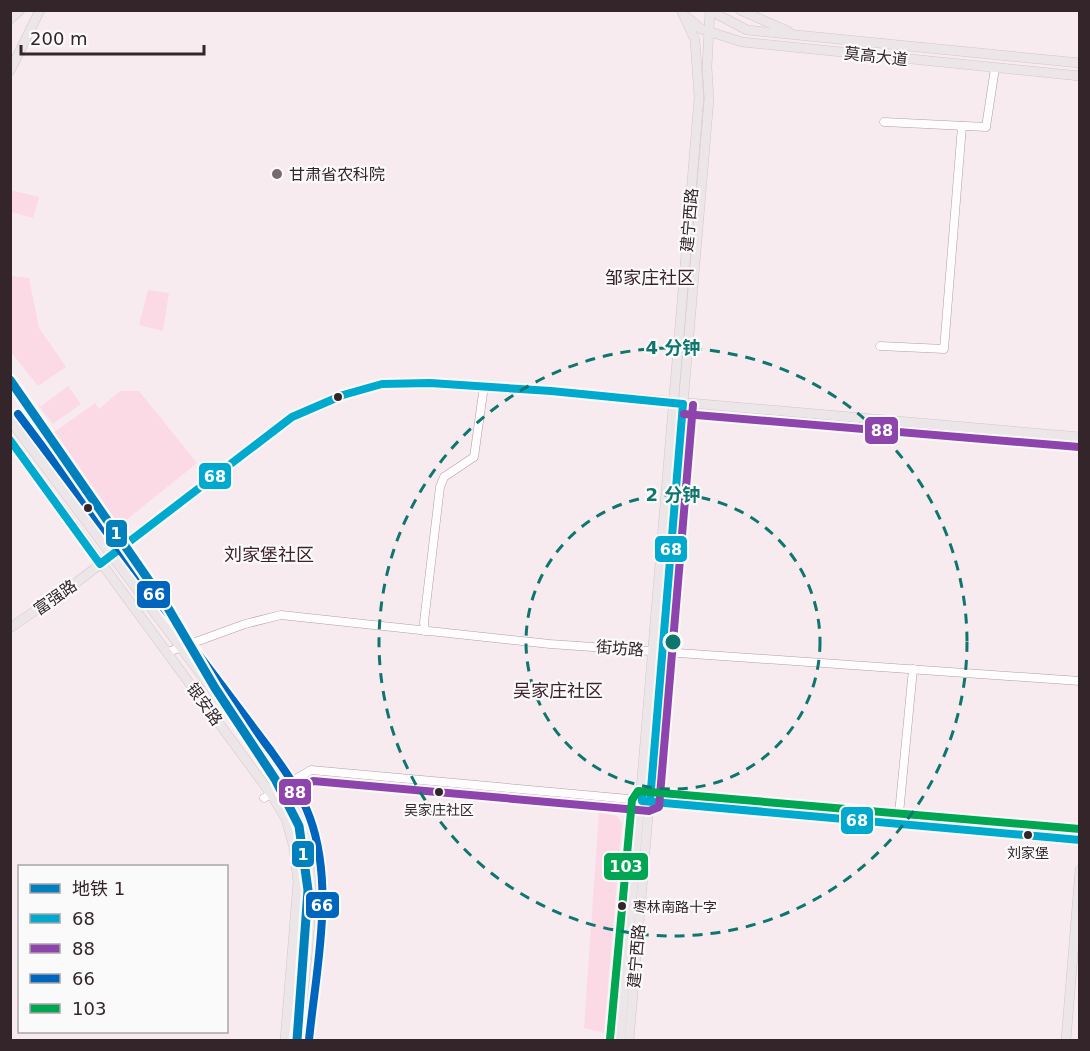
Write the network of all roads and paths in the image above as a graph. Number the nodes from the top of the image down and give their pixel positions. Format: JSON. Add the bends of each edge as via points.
{"nodes":[{"id":1,"x":20,"y":10,"type":"edge"},
{"id":2,"x":40,"y":10,"type":"edge"},
{"id":3,"x":740,"y":10,"type":"edge"},
{"id":4,"x":682,"y":11,"type":"edge"},
{"id":5,"x":710,"y":11,"type":"edge"},
{"id":6,"x":10,"y":19,"type":"edge"},
{"id":7,"x":705,"y":30,"type":"junction"},
{"id":8,"x":796,"y":34,"type":"junction"},
{"id":9,"x":695,"y":40,"type":"junction"},
{"id":10,"x":1080,"y":63,"type":"edge"},
{"id":11,"x":995,"y":68,"type":"junction"},
{"id":12,"x":10,"y":70,"type":"edge"},
{"id":13,"x":1080,"y":75,"type":"edge"},
{"id":14,"x":884,"y":122,"type":"dead end"},
{"id":15,"x":962,"y":126,"type":"junction"},
{"id":16,"x":880,"y":346,"type":"dead end"},
{"id":17,"x":484,"y":387,"type":"junction"},
{"id":18,"x":679,"y":404,"type":"junction"},
{"id":19,"x":10,"y":420,"type":"edge"},
{"id":20,"x":1080,"y":437,"type":"edge"},
{"id":21,"x":10,"y":439,"type":"edge"},
{"id":22,"x":51,"y":452,"type":"dead end"},
{"id":23,"x":39,"y":459,"type":"junction"},
{"id":24,"x":111,"y":556,"type":"junction"},
{"id":25,"x":99,"y":564,"type":"junction"},
{"id":26,"x":10,"y":628,"type":"edge"},
{"id":27,"x":425,"y":631,"type":"junction"},
{"id":28,"x":180,"y":648,"type":"junction"},
{"id":29,"x":658,"y":651,"type":"junction"},
{"id":30,"x":168,"y":652,"type":"junction"},
{"id":31,"x":913,"y":669,"type":"junction"},
{"id":32,"x":1080,"y":681,"type":"edge"},
{"id":33,"x":282,"y":786,"type":"junction"},
{"id":34,"x":268,"y":796,"type":"junction"},
{"id":35,"x":646,"y":801,"type":"junction"},
{"id":36,"x":898,"y":824,"type":"junction"},
{"id":37,"x":1080,"y":840,"type":"edge"},
{"id":38,"x":1080,"y":870,"type":"edge"},
{"id":39,"x":285,"y":1041,"type":"edge"},
{"id":40,"x":298,"y":1041,"type":"edge"},
{"id":41,"x":620,"y":1041,"type":"edge"},
{"id":42,"x":629,"y":1041,"type":"edge"},
{"id":43,"x":1066,"y":1041,"type":"edge"}],
"edges":[{"from":1,"to":6,"type":"main road"},
{"from":2,"to":12,"type":"main road"},
{"from":3,"to":8,"type":"main road"},
{"from":4,"to":7,"type":"main road","name":"莫高大道"},
{"from":4,"to":9,"type":"main road","name":"建宁西路"},
{"from":5,"to":7,"type":"main road"},
{"from":5,"to":8,"type":"main road","name":"莫高大道","via":[[747,30]]},
{"from":7,"to":9,"type":"main road"},
{"from":7,"to":11,"type":"main road","name":"莫高大道","via":[[742,42]]},
{"from":7,"to":18,"type":"main road","name":"建宁西路","via":[[709,99]]},
{"from":8,"to":10,"type":"main road","name":"莫高大道"},
{"from":9,"to":18,"type":"main road","name":"建宁西路","via":[[699,98]]},
{"from":11,"to":13,"type":"main road","name":"莫高大道"},
{"from":11,"to":15,"type":"street","via":[[986,127]]},
{"from":14,"to":15,"type":"street"},
{"from":15,"to":16,"type":"street","via":[[944,349]]},
{"from":17,"to":18,"type":"main road","name":"富强路"},
{"from":17,"to":24,"type":"main road","name":"富强路","via":[[382,384],[343,394],[292,417]]},
{"from":17,"to":27,"type":"street","via":[[474,458],[444,477],[440,487]]},
{"from":18,"to":20,"type":"main road","name":"富强路"},
{"from":18,"to":29,"type":"main road","name":"建宁西路"},
{"from":19,"to":23,"type":"main road","name":"银安路"},
{"from":21,"to":25,"type":"main road","name":"银安路"},
{"from":22,"to":23,"type":"street"},
{"from":23,"to":24,"type":"main road","name":"银安路"},
{"from":24,"to":25,"type":"main road","name":"富强路"},
{"from":24,"to":28,"type":"main road","name":"银安路"},
{"from":25,"to":26,"type":"main road","name":"富强路"},
{"from":25,"to":30,"type":"main road","name":"银安路"},
{"from":27,"to":28,"type":"street","name":"街坊路","via":[[281,615]]},
{"from":27,"to":29,"type":"street","name":"街坊路"},
{"from":28,"to":30,"type":"street","name":"街坊路"},
{"from":28,"to":33,"type":"main road","name":"银安路"},
{"from":29,"to":31,"type":"street","name":"街坊路"},
{"from":29,"to":35,"type":"main road","name":"建宁西路"},
{"from":30,"to":34,"type":"main road","name":"银安路"},
{"from":31,"to":32,"type":"street","name":"街坊路"},
{"from":31,"to":36,"type":"street"},
{"from":33,"to":34,"type":"street"},
{"from":33,"to":35,"type":"street","via":[[311,770]]},
{"from":33,"to":40,"type":"main road","name":"银安路","via":[[303,828],[311,876]]},
{"from":34,"to":39,"type":"main road","name":"银安路","via":[[289,828],[298,882]]},
{"from":35,"to":36,"type":"street"},
{"from":35,"to":41,"type":"main road","name":"建宁西路"},
{"from":35,"to":42,"type":"main road","name":"建宁西路"},
{"from":36,"to":37,"type":"street"},
{"from":38,"to":43,"type":"main road"}]}
